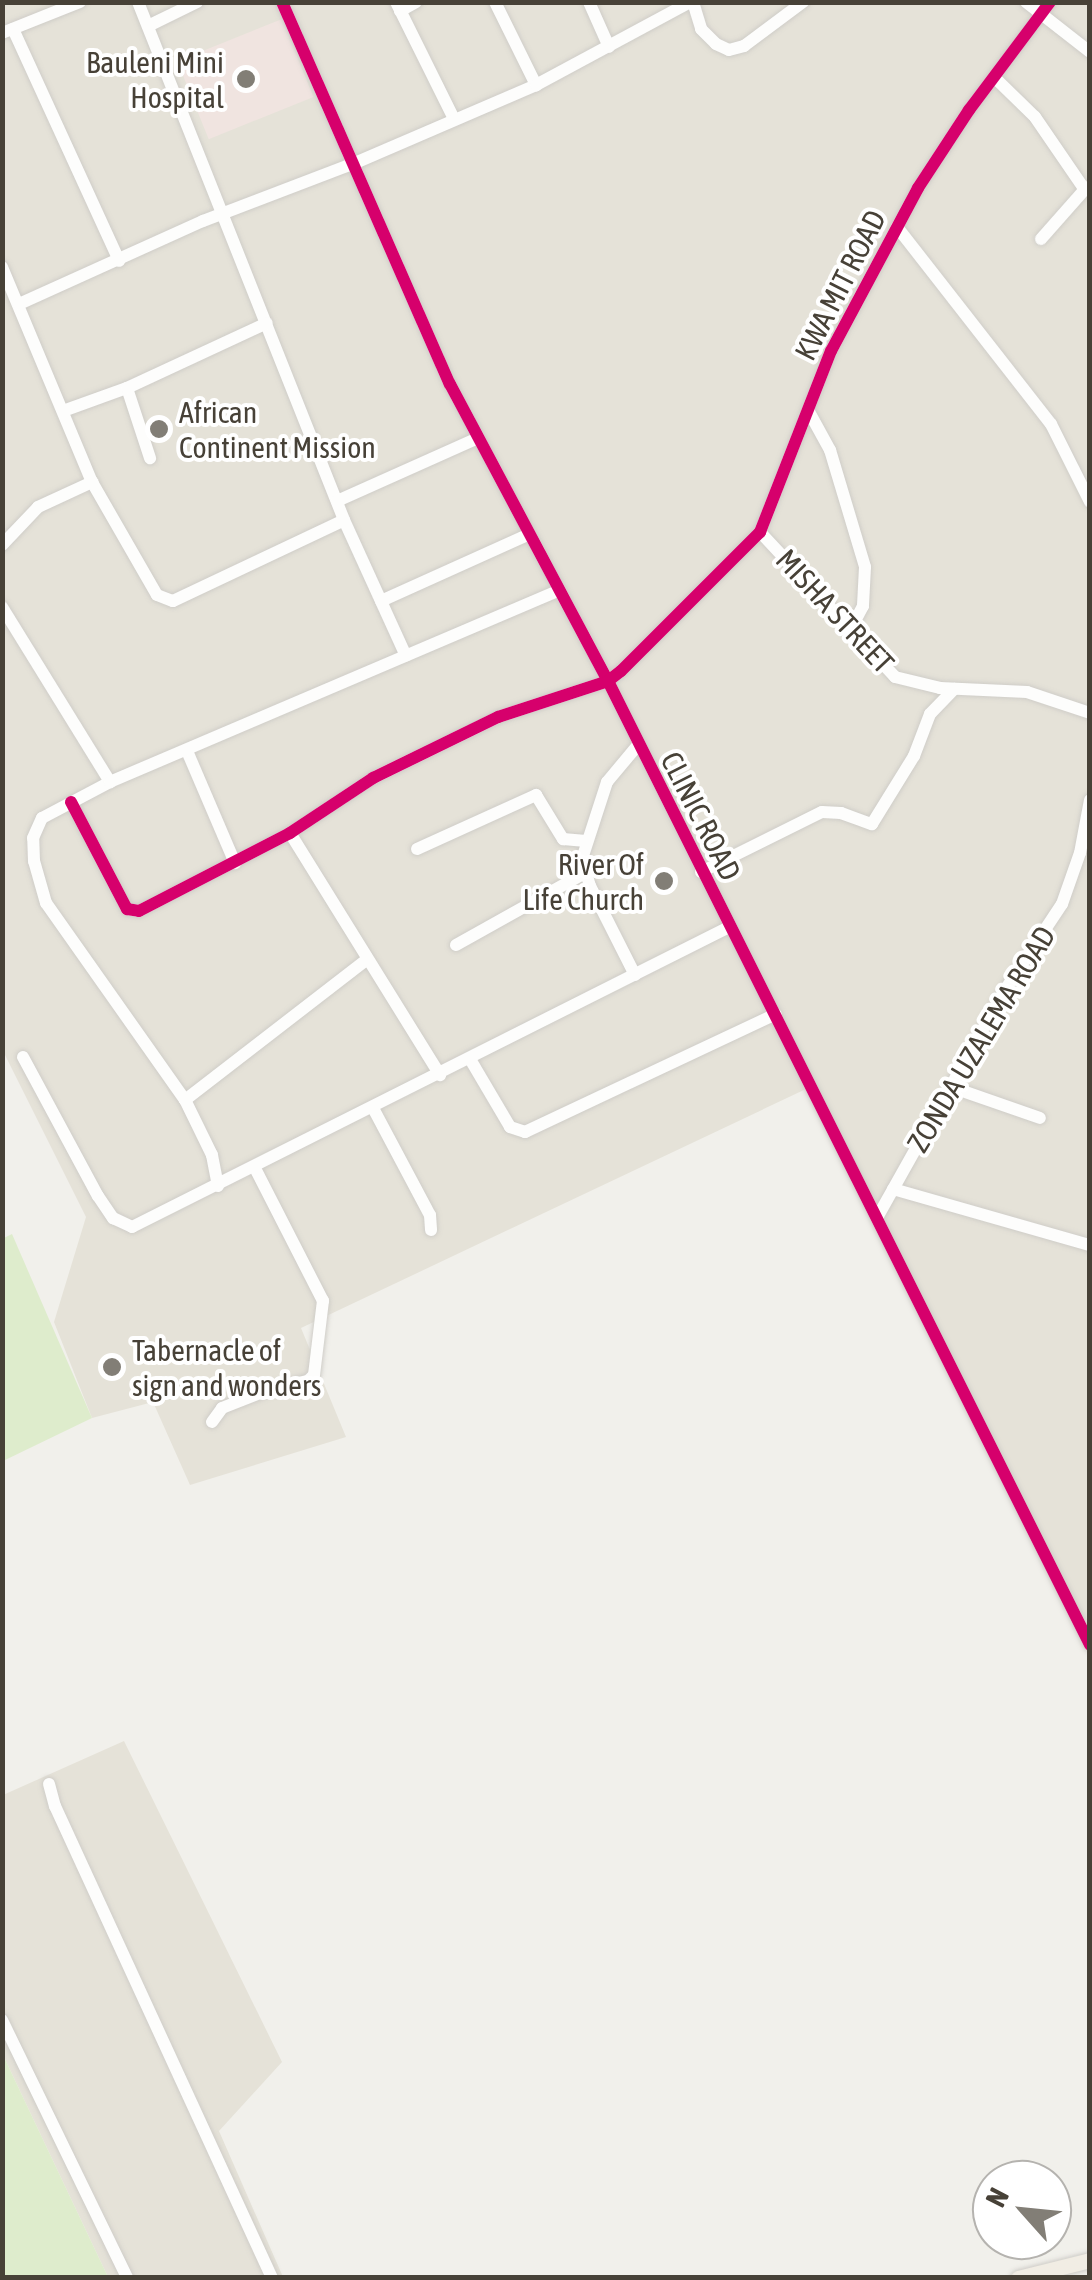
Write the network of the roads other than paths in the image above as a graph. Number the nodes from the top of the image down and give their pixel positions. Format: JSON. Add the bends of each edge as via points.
{"nodes":[{"id":1,"x":80,"y":2,"type":"edge"},
{"id":2,"x":138,"y":2,"type":"edge"},
{"id":3,"x":197,"y":2,"type":"edge"},
{"id":4,"x":282,"y":2,"type":"edge"},
{"id":5,"x":416,"y":2,"type":"edge"},
{"id":6,"x":495,"y":2,"type":"edge"},
{"id":7,"x":589,"y":2,"type":"edge"},
{"id":8,"x":692,"y":2,"type":"edge"},
{"id":9,"x":804,"y":2,"type":"edge"},
{"id":10,"x":1026,"y":2,"type":"edge"},
{"id":11,"x":398,"y":6,"type":"edge"},
{"id":12,"x":1046,"y":8,"type":"edge"},
{"id":13,"x":148,"y":26,"type":"junction"},
{"id":14,"x":8,"y":31,"type":"edge"},
{"id":15,"x":609,"y":47,"type":"junction"},
{"id":16,"x":1090,"y":52,"type":"edge"},
{"id":17,"x":994,"y":77,"type":"junction"},
{"id":18,"x":536,"y":84,"type":"junction"},
{"id":19,"x":454,"y":119,"type":"junction"},
{"id":20,"x":355,"y":163,"type":"junction"},
{"id":21,"x":1086,"y":186,"type":"edge"},
{"id":22,"x":221,"y":213,"type":"junction"},
{"id":23,"x":897,"y":227,"type":"junction"},
{"id":24,"x":1040,"y":239,"type":"dead end"},
{"id":25,"x":119,"y":261,"type":"junction"},
{"id":26,"x":2,"y":267,"type":"edge"},
{"id":27,"x":19,"y":304,"type":"junction"},
{"id":28,"x":267,"y":323,"type":"junction"},
{"id":29,"x":127,"y":388,"type":"junction"},
{"id":30,"x":808,"y":410,"type":"junction"},
{"id":31,"x":63,"y":411,"type":"junction"},
{"id":32,"x":478,"y":438,"type":"junction"},
{"id":33,"x":150,"y":458,"type":"dead end"},
{"id":34,"x":92,"y":482,"type":"junction"},
{"id":35,"x":337,"y":501,"type":"junction"},
{"id":36,"x":1090,"y":502,"type":"edge"},
{"id":37,"x":344,"y":520,"type":"junction"},
{"id":38,"x":760,"y":532,"type":"junction"},
{"id":39,"x":527,"y":536,"type":"junction"},
{"id":40,"x":2,"y":545,"type":"edge"},
{"id":41,"x":558,"y":591,"type":"junction"},
{"id":42,"x":381,"y":601,"type":"junction"},
{"id":43,"x":2,"y":607,"type":"edge"},
{"id":44,"x":851,"y":629,"type":"junction"},
{"id":45,"x":406,"y":656,"type":"junction"},
{"id":46,"x":608,"y":681,"type":"junction"},
{"id":47,"x":954,"y":689,"type":"junction"},
{"id":48,"x":1090,"y":713,"type":"edge"},
{"id":49,"x":638,"y":746,"type":"junction"},
{"id":50,"x":187,"y":751,"type":"junction"},
{"id":51,"x":110,"y":782,"type":"junction"},
{"id":52,"x":1090,"y":800,"type":"edge"},
{"id":53,"x":71,"y":802,"type":"junction"},
{"id":54,"x":290,"y":833,"type":"junction"},
{"id":55,"x":586,"y":841,"type":"junction"},
{"id":56,"x":417,"y":849,"type":"dead end"},
{"id":57,"x":236,"y":863,"type":"junction"},
{"id":58,"x":701,"y":872,"type":"junction"},
{"id":59,"x":585,"y":873,"type":"junction"},
{"id":60,"x":729,"y":927,"type":"junction"},
{"id":61,"x":456,"y":945,"type":"dead end"},
{"id":62,"x":366,"y":960,"type":"junction"},
{"id":63,"x":635,"y":975,"type":"junction"},
{"id":64,"x":776,"y":1014,"type":"junction"},
{"id":65,"x":23,"y":1057,"type":"dead end"},
{"id":66,"x":470,"y":1059,"type":"junction"},
{"id":67,"x":440,"y":1074,"type":"junction"},
{"id":68,"x":951,"y":1087,"type":"junction"},
{"id":69,"x":185,"y":1100,"type":"junction"},
{"id":70,"x":373,"y":1108,"type":"junction"},
{"id":71,"x":1040,"y":1118,"type":"dead end"},
{"id":72,"x":255,"y":1168,"type":"junction"},
{"id":73,"x":218,"y":1186,"type":"junction"},
{"id":74,"x":892,"y":1188,"type":"junction"},
{"id":75,"x":878,"y":1216,"type":"junction"},
{"id":76,"x":431,"y":1230,"type":"dead end"},
{"id":77,"x":1090,"y":1245,"type":"edge"},
{"id":78,"x":212,"y":1422,"type":"dead end"},
{"id":79,"x":1090,"y":1645,"type":"edge"},
{"id":80,"x":49,"y":1784,"type":"dead end"},
{"id":81,"x":2,"y":2020,"type":"edge"},
{"id":82,"x":1090,"y":2260,"type":"edge"},
{"id":83,"x":127,"y":2278,"type":"edge"},
{"id":84,"x":272,"y":2278,"type":"edge"},
{"id":85,"x":1018,"y":2278,"type":"edge"}],
"edges":[{"from":1,"to":14,"type":"street"},
{"from":2,"to":13,"type":"street"},
{"from":3,"to":13,"type":"street"},
{"from":4,"to":20,"type":"street","name":"CLINIC ROAD"},
{"from":5,"to":11,"type":"street"},
{"from":6,"to":18,"type":"street"},
{"from":7,"to":15,"type":"street"},
{"from":8,"to":9,"type":"street","via":[[701,29],[729,50]]},
{"from":8,"to":15,"type":"street"},
{"from":10,"to":12,"type":"street"},
{"from":11,"to":19,"type":"street"},
{"from":12,"to":16,"type":"street"},
{"from":12,"to":17,"type":"street","name":"KWA MIT ROAD"},
{"from":13,"to":22,"type":"street"},
{"from":14,"to":25,"type":"street"},
{"from":15,"to":18,"type":"street"},
{"from":17,"to":21,"type":"street","via":[[1035,117]]},
{"from":17,"to":23,"type":"street","name":"KWA MIT ROAD"},
{"from":18,"to":19,"type":"street"},
{"from":19,"to":20,"type":"street"},
{"from":20,"to":22,"type":"street"},
{"from":20,"to":32,"type":"street","name":"CLINIC ROAD"},
{"from":21,"to":24,"type":"street"},
{"from":22,"to":25,"type":"street"},
{"from":22,"to":28,"type":"street"},
{"from":23,"to":30,"type":"street","name":"KWA MIT ROAD"},
{"from":23,"to":36,"type":"street","via":[[1044,413]]},
{"from":25,"to":27,"type":"street"},
{"from":26,"to":27,"type":"street"},
{"from":27,"to":31,"type":"street"},
{"from":28,"to":29,"type":"street"},
{"from":28,"to":35,"type":"street"},
{"from":29,"to":31,"type":"street"},
{"from":29,"to":33,"type":"street"},
{"from":30,"to":38,"type":"street","name":"KWA MIT ROAD"},
{"from":30,"to":44,"type":"street","via":[[830,450],[865,568],[863,606]]},
{"from":31,"to":34,"type":"street"},
{"from":32,"to":35,"type":"street"},
{"from":32,"to":39,"type":"street","name":"CLINIC ROAD"},
{"from":34,"to":37,"type":"street","via":[[165,601]]},
{"from":34,"to":40,"type":"street","via":[[38,507]]},
{"from":35,"to":37,"type":"street"},
{"from":37,"to":42,"type":"street"},
{"from":38,"to":44,"type":"street","name":"MISHA STREET"},
{"from":38,"to":46,"type":"street","name":"KWA MIT ROAD"},
{"from":39,"to":41,"type":"street","name":"CLINIC ROAD"},
{"from":39,"to":42,"type":"street"},
{"from":41,"to":45,"type":"street"},
{"from":41,"to":46,"type":"street","name":"CLINIC ROAD"},
{"from":42,"to":45,"type":"street"},
{"from":43,"to":51,"type":"street"},
{"from":44,"to":47,"type":"street","name":"MISHA STREET","via":[[895,677]]},
{"from":45,"to":50,"type":"street"},
{"from":46,"to":49,"type":"street","name":"CLINIC ROAD"},
{"from":46,"to":54,"type":"street","via":[[498,717],[373,778]]},
{"from":47,"to":48,"type":"street","name":"MISHA STREET","via":[[1027,692]]},
{"from":47,"to":58,"type":"street","via":[[930,714],[914,756],[872,824],[822,812]]},
{"from":49,"to":55,"type":"street","via":[[606,782]]},
{"from":49,"to":58,"type":"street","name":"CLINIC ROAD"},
{"from":50,"to":51,"type":"street"},
{"from":50,"to":57,"type":"street"},
{"from":51,"to":53,"type":"street"},
{"from":52,"to":68,"type":"street","name":"ZONDA UZALEMA ROAD","via":[[1062,904]]},
{"from":53,"to":57,"type":"street","via":[[133,912]]},
{"from":53,"to":69,"type":"street","via":[[42,818],[33,838],[36,881]]},
{"from":54,"to":57,"type":"street"},
{"from":54,"to":62,"type":"street"},
{"from":55,"to":56,"type":"street","via":[[563,839],[536,794]]},
{"from":55,"to":59,"type":"street"},
{"from":58,"to":60,"type":"street","name":"CLINIC ROAD"},
{"from":59,"to":61,"type":"street"},
{"from":59,"to":63,"type":"street"},
{"from":60,"to":63,"type":"street"},
{"from":60,"to":64,"type":"street","name":"CLINIC ROAD"},
{"from":62,"to":67,"type":"street"},
{"from":62,"to":69,"type":"street"},
{"from":63,"to":66,"type":"street"},
{"from":64,"to":66,"type":"street","via":[[526,1132],[510,1127]]},
{"from":64,"to":75,"type":"street","name":"CLINIC ROAD"},
{"from":65,"to":73,"type":"street","via":[[120,1224],[139,1224]]},
{"from":66,"to":67,"type":"street"},
{"from":67,"to":70,"type":"street"},
{"from":68,"to":71,"type":"street"},
{"from":68,"to":74,"type":"street","name":"ZONDA UZALEMA ROAD"},
{"from":69,"to":73,"type":"street","via":[[212,1155]]},
{"from":70,"to":72,"type":"street"},
{"from":70,"to":76,"type":"street","via":[[430,1216]]},
{"from":72,"to":73,"type":"street"},
{"from":72,"to":78,"type":"street","via":[[323,1301],[314,1375],[222,1408]]},
{"from":74,"to":75,"type":"street","name":"ZONDA UZALEMA ROAD"},
{"from":74,"to":77,"type":"street"},
{"from":75,"to":79,"type":"street","name":"CLINIC ROAD"},
{"from":80,"to":84,"type":"street"},
{"from":81,"to":83,"type":"street"},
{"from":82,"to":85,"type":"main road"}]}
